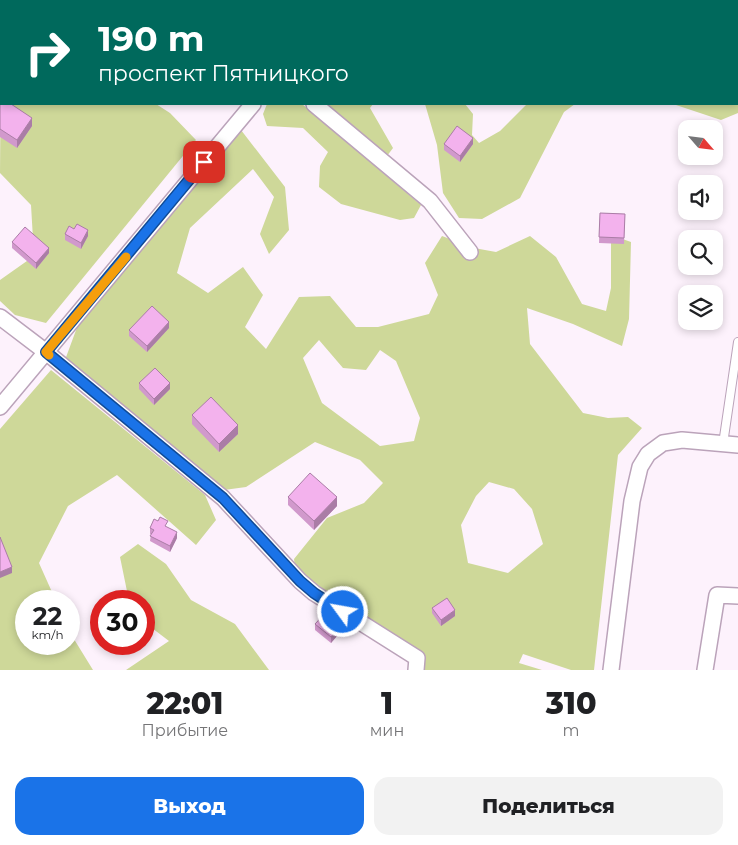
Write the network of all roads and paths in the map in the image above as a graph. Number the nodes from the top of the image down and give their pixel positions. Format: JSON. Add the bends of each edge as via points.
{"nodes":[{"id":1,"x":252,"y":105,"type":"edge"},
{"id":2,"x":315,"y":105,"type":"edge"},
{"id":3,"x":470,"y":252,"type":"dead end"},
{"id":4,"x":0,"y":316,"type":"edge"},
{"id":5,"x":738,"y":342,"type":"edge"},
{"id":6,"x":46,"y":352,"type":"junction"},
{"id":7,"x":0,"y":407,"type":"edge"},
{"id":8,"x":731,"y":444,"type":"edge"},
{"id":9,"x":738,"y":596,"type":"edge"},
{"id":10,"x":416,"y":670,"type":"edge"},
{"id":11,"x":611,"y":670,"type":"edge"},
{"id":12,"x":705,"y":670,"type":"edge"}],
"edges":[{"from":1,"to":6,"type":"street"},
{"from":2,"to":3,"type":"street","via":[[430,201]]},
{"from":4,"to":6,"type":"street"},
{"from":5,"to":8,"type":"lane"},
{"from":6,"to":7,"type":"street"},
{"from":6,"to":10,"type":"street","via":[[223,498],[314,593],[418,658]]},
{"from":8,"to":11,"type":"street","via":[[682,440],[663,443],[648,454],[640,467],[632,501]]},
{"from":9,"to":12,"type":"street","via":[[717,594]]}]}
